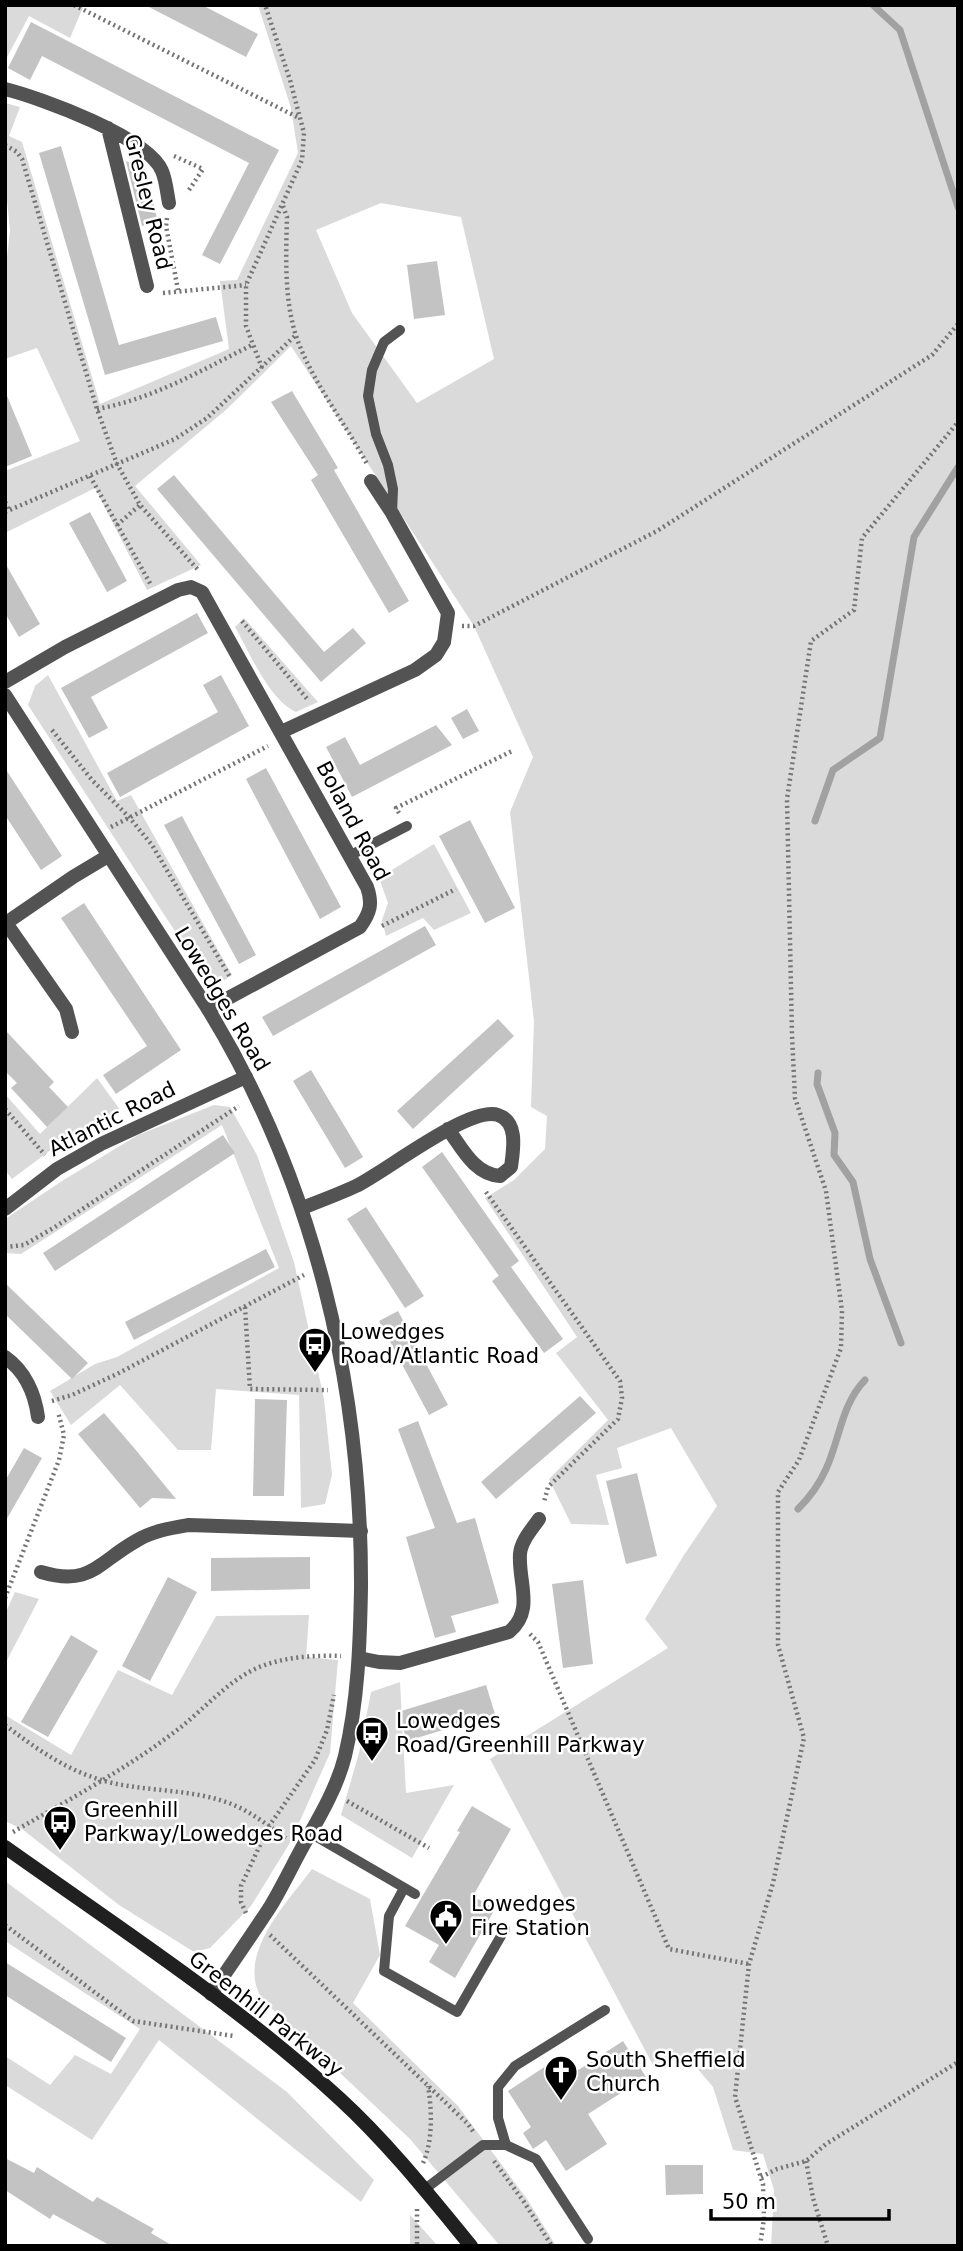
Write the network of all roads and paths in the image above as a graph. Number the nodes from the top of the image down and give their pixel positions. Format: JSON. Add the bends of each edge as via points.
{"nodes":[{"id":1,"x":74,"y":5,"type":"edge"},
{"id":2,"x":265,"y":5,"type":"edge"},
{"id":3,"x":5,"y":89,"type":"edge"},
{"id":4,"x":300,"y":119,"type":"junction"},
{"id":5,"x":108,"y":128,"type":"junction"},
{"id":6,"x":5,"y":145,"type":"edge"},
{"id":7,"x":169,"y":203,"type":"joint"},
{"id":8,"x":282,"y":205,"type":"junction"},
{"id":9,"x":246,"y":285,"type":"junction"},
{"id":10,"x":147,"y":286,"type":"joint"},
{"id":11,"x":178,"y":290,"type":"junction"},
{"id":12,"x":958,"y":324,"type":"edge"},
{"id":13,"x":400,"y":330,"type":"dead end"},
{"id":14,"x":296,"y":335,"type":"junction"},
{"id":15,"x":252,"y":345,"type":"junction"},
{"id":16,"x":261,"y":368,"type":"junction"},
{"id":17,"x":97,"y":409,"type":"junction"},
{"id":18,"x":958,"y":422,"type":"edge"},
{"id":19,"x":117,"y":464,"type":"junction"},
{"id":20,"x":90,"y":476,"type":"junction"},
{"id":21,"x":372,"y":481,"type":"joint"},
{"id":22,"x":5,"y":502,"type":"edge"},
{"id":23,"x":141,"y":505,"type":"junction"},
{"id":24,"x":7,"y":511,"type":"edge"},
{"id":25,"x":392,"y":513,"type":"junction"},
{"id":26,"x":117,"y":525,"type":"junction"},
{"id":27,"x":202,"y":592,"type":"junction"},
{"id":28,"x":159,"y":599,"type":"junction"},
{"id":29,"x":235,"y":613,"type":"dead end"},
{"id":30,"x":447,"y":627,"type":"junction"},
{"id":31,"x":5,"y":682,"type":"edge"},
{"id":32,"x":5,"y":695,"type":"edge"},
{"id":33,"x":320,"y":714,"type":"junction"},
{"id":34,"x":46,"y":721,"type":"dead end"},
{"id":35,"x":282,"y":735,"type":"junction"},
{"id":36,"x":512,"y":751,"type":"dead end"},
{"id":37,"x":130,"y":817,"type":"junction"},
{"id":38,"x":407,"y":826,"type":"joint"},
{"id":39,"x":95,"y":836,"type":"junction"},
{"id":40,"x":108,"y":856,"type":"junction"},
{"id":41,"x":349,"y":856,"type":"junction"},
{"id":42,"x":456,"y":889,"type":"dead end"},
{"id":43,"x":5,"y":923,"type":"edge"},
{"id":44,"x":360,"y":927,"type":"junction"},
{"id":45,"x":239,"y":993,"type":"junction"},
{"id":46,"x":208,"y":1009,"type":"junction"},
{"id":47,"x":72,"y":1032,"type":"dead end"},
{"id":48,"x":246,"y":1077,"type":"junction"},
{"id":49,"x":255,"y":1096,"type":"junction"},
{"id":50,"x":5,"y":1109,"type":"edge"},
{"id":51,"x":448,"y":1129,"type":"junction"},
{"id":52,"x":475,"y":1166,"type":"junction"},
{"id":53,"x":57,"y":1169,"type":"junction"},
{"id":54,"x":302,"y":1208,"type":"junction"},
{"id":55,"x":5,"y":1209,"type":"edge"},
{"id":56,"x":5,"y":1247,"type":"edge"},
{"id":57,"x":320,"y":1266,"type":"junction"},
{"id":58,"x":245,"y":1307,"type":"junction"},
{"id":59,"x":5,"y":1357,"type":"edge"},
{"id":60,"x":345,"y":1390,"type":"junction"},
{"id":61,"x":52,"y":1401,"type":"junction"},
{"id":62,"x":37,"y":1411,"type":"joint"},
{"id":63,"x":539,"y":1519,"type":"joint"},
{"id":64,"x":361,"y":1531,"type":"junction"},
{"id":65,"x":41,"y":1572,"type":"dead end"},
{"id":66,"x":5,"y":1598,"type":"edge"},
{"id":67,"x":519,"y":1623,"type":"junction"},
{"id":68,"x":342,"y":1656,"type":"junction"},
{"id":69,"x":359,"y":1658,"type":"junction"},
{"id":70,"x":340,"y":1668,"type":"dead end"},
{"id":71,"x":335,"y":1693,"type":"dead end"},
{"id":72,"x":5,"y":1725,"type":"edge"},
{"id":73,"x":101,"y":1780,"type":"junction"},
{"id":74,"x":331,"y":1792,"type":"junction"},
{"id":75,"x":269,"y":1826,"type":"junction"},
{"id":76,"x":310,"y":1833,"type":"junction"},
{"id":77,"x":5,"y":1837,"type":"edge"},
{"id":78,"x":5,"y":1847,"type":"edge"},
{"id":79,"x":429,"y":1847,"type":"dead end"},
{"id":80,"x":302,"y":1848,"type":"junction"},
{"id":81,"x":404,"y":1888,"type":"junction"},
{"id":82,"x":415,"y":1894,"type":"dead end"},
{"id":83,"x":258,"y":1924,"type":"junction"},
{"id":84,"x":5,"y":1925,"type":"edge"},
{"id":85,"x":505,"y":1929,"type":"dead end"},
{"id":86,"x":749,"y":1964,"type":"junction"},
{"id":87,"x":211,"y":1994,"type":"junction"},
{"id":88,"x":605,"y":2010,"type":"dead end"},
{"id":89,"x":237,"y":2036,"type":"dead end"},
{"id":90,"x":958,"y":2062,"type":"edge"},
{"id":91,"x":482,"y":2145,"type":"junction"},
{"id":92,"x":506,"y":2145,"type":"junction"},
{"id":93,"x":806,"y":2161,"type":"junction"},
{"id":94,"x":761,"y":2177,"type":"junction"},
{"id":95,"x":425,"y":2189,"type":"junction"},
{"id":96,"x":589,"y":2239,"type":"dead end"},
{"id":97,"x":471,"y":2246,"type":"edge"},
{"id":98,"x":551,"y":2246,"type":"edge"},
{"id":99,"x":760,"y":2246,"type":"edge"},
{"id":100,"x":828,"y":2246,"type":"edge"}],
"edges":[{"from":1,"to":4,"type":"path"},
{"from":2,"to":4,"type":"path"},
{"from":3,"to":5,"type":"street","name":"Gresley Road"},
{"from":4,"to":8,"type":"path","via":[[302,160]]},
{"from":5,"to":7,"type":"street","name":"Gresley Road","via":[[162,170]]},
{"from":5,"to":10,"type":"street","name":"Gresley Road"},
{"from":6,"to":17,"type":"path","via":[[22,159]]},
{"from":7,"to":11,"type":"path","via":[[166,226]]},
{"from":8,"to":9,"type":"path"},
{"from":8,"to":14,"type":"path","via":[[287,217],[286,285]]},
{"from":9,"to":11,"type":"path"},
{"from":9,"to":15,"type":"path","via":[[246,326]]},
{"from":10,"to":11,"type":"path","via":[[148,296]]},
{"from":12,"to":30,"type":"path","via":[[932,355],[657,531],[474,626]]},
{"from":13,"to":25,"type":"lane","via":[[384,342],[372,370],[368,396],[393,489]]},
{"from":14,"to":16,"type":"path"},
{"from":14,"to":21,"type":"path"},
{"from":15,"to":16,"type":"path"},
{"from":15,"to":17,"type":"path","via":[[126,404]]},
{"from":16,"to":19,"type":"path","via":[[197,425]]},
{"from":17,"to":19,"type":"path"},
{"from":18,"to":86,"type":"path","via":[[862,538],[854,610],[811,641],[787,799],[795,1098],[826,1191],[842,1311],[841,1348],[799,1460],[778,1492],[778,1645],[804,1738],[773,1884]]},
{"from":19,"to":20,"type":"path"},
{"from":19,"to":23,"type":"path"},
{"from":20,"to":24,"type":"path"},
{"from":20,"to":26,"type":"path"},
{"from":21,"to":25,"type":"street"},
{"from":22,"to":24,"type":"path"},
{"from":23,"to":26,"type":"path"},
{"from":23,"to":27,"type":"path","via":[[201,573]]},
{"from":25,"to":30,"type":"street","via":[[448,613]]},
{"from":26,"to":28,"type":"path"},
{"from":27,"to":28,"type":"street","via":[[191,587]]},
{"from":27,"to":35,"type":"street","name":"Boland Road"},
{"from":28,"to":31,"type":"street"},
{"from":29,"to":33,"type":"path"},
{"from":30,"to":33,"type":"street","via":[[436,655],[415,670]]},
{"from":32,"to":39,"type":"street","name":"Lowedges Road"},
{"from":33,"to":35,"type":"street"},
{"from":34,"to":37,"type":"path","via":[[92,779]]},
{"from":35,"to":37,"type":"path"},
{"from":35,"to":41,"type":"street","name":"Boland Road"},
{"from":36,"to":38,"type":"path","via":[[396,808]]},
{"from":37,"to":39,"type":"path"},
{"from":37,"to":45,"type":"path","via":[[152,845]]},
{"from":38,"to":41,"type":"lane"},
{"from":39,"to":40,"type":"street","name":"Lowedges Road"},
{"from":40,"to":43,"type":"street"},
{"from":40,"to":46,"type":"street","name":"Lowedges Road"},
{"from":41,"to":44,"type":"street","name":"Boland Road","via":[[372,901]]},
{"from":42,"to":44,"type":"path","via":[[380,927]]},
{"from":43,"to":47,"type":"street","via":[[66,1009]]},
{"from":44,"to":45,"type":"street"},
{"from":45,"to":46,"type":"street"},
{"from":46,"to":48,"type":"street","name":"Lowedges Road"},
{"from":48,"to":49,"type":"street","name":"Lowedges Road"},
{"from":48,"to":53,"type":"street","name":"Atlantic Road","via":[[101,1143]]},
{"from":49,"to":54,"type":"street","name":"Lowedges Road"},
{"from":49,"to":56,"type":"path","via":[[55,1227],[24,1245]]},
{"from":50,"to":53,"type":"path"},
{"from":51,"to":52,"type":"street"},
{"from":51,"to":52,"type":"street","via":[[490,1113],[509,1122],[514,1142],[510,1167],[500,1176],[488,1175]]},
{"from":51,"to":54,"type":"street","via":[[356,1186]]},
{"from":52,"to":63,"type":"path","via":[[481,1185],[620,1381],[618,1419],[548,1487]]},
{"from":53,"to":55,"type":"street","name":"Atlantic Road"},
{"from":54,"to":57,"type":"street","name":"Lowedges Road"},
{"from":57,"to":58,"type":"path"},
{"from":57,"to":60,"type":"street","name":"Lowedges Road"},
{"from":58,"to":60,"type":"path","via":[[250,1389]]},
{"from":58,"to":61,"type":"path","via":[[117,1374]]},
{"from":59,"to":62,"type":"street","via":[[27,1381]]},
{"from":60,"to":64,"type":"street","name":"Lowedges Road"},
{"from":61,"to":62,"type":"path"},
{"from":61,"to":66,"type":"path","via":[[64,1435],[60,1460]]},
{"from":63,"to":67,"type":"street","via":[[520,1551],[524,1612]]},
{"from":64,"to":65,"type":"street","via":[[189,1525],[136,1540],[92,1572],[61,1578]]},
{"from":64,"to":69,"type":"street","name":"Lowedges Road"},
{"from":67,"to":69,"type":"street","via":[[492,1639],[400,1663]]},
{"from":67,"to":86,"type":"path","via":[[538,1642],[669,1949]]},
{"from":68,"to":69,"type":"path"},
{"from":68,"to":70,"type":"path"},
{"from":68,"to":73,"type":"path","via":[[313,1655],[256,1668],[180,1728]]},
{"from":69,"to":74,"type":"street","name":"Lowedges Road","via":[[345,1758]]},
{"from":71,"to":75,"type":"path","via":[[314,1760]]},
{"from":72,"to":73,"type":"path","via":[[41,1752]]},
{"from":73,"to":75,"type":"path","via":[[204,1797],[236,1806]]},
{"from":73,"to":77,"type":"path"},
{"from":74,"to":76,"type":"street","name":"Lowedges Road"},
{"from":74,"to":79,"type":"path"},
{"from":75,"to":80,"type":"path"},
{"from":75,"to":83,"type":"path","via":[[242,1886],[241,1902],[247,1916]]},
{"from":76,"to":80,"type":"street","name":"Lowedges Road"},
{"from":76,"to":81,"type":"lane"},
{"from":78,"to":87,"type":"main road","name":"Greenhill Parkway"},
{"from":80,"to":83,"type":"street","name":"Lowedges Road"},
{"from":81,"to":82,"type":"lane"},
{"from":81,"to":85,"type":"lane","via":[[389,1916],[384,1971],[457,2012]]},
{"from":83,"to":87,"type":"street","name":"Lowedges Road"},
{"from":83,"to":91,"type":"path","via":[[467,2123]]},
{"from":84,"to":89,"type":"path","via":[[133,2021]]},
{"from":86,"to":94,"type":"path","via":[[735,2097]]},
{"from":87,"to":95,"type":"main road","name":"Greenhill Parkway","via":[[343,2101]]},
{"from":88,"to":92,"type":"lane","via":[[515,2066],[498,2087],[498,2118]]},
{"from":90,"to":93,"type":"path"},
{"from":91,"to":92,"type":"lane"},
{"from":91,"to":95,"type":"lane"},
{"from":91,"to":98,"type":"path"},
{"from":92,"to":96,"type":"lane","via":[[536,2159]]},
{"from":93,"to":94,"type":"path"},
{"from":93,"to":100,"type":"path"},
{"from":94,"to":99,"type":"path","via":[[764,2218]]},
{"from":95,"to":97,"type":"main road","name":"Greenhill Parkway"}]}
